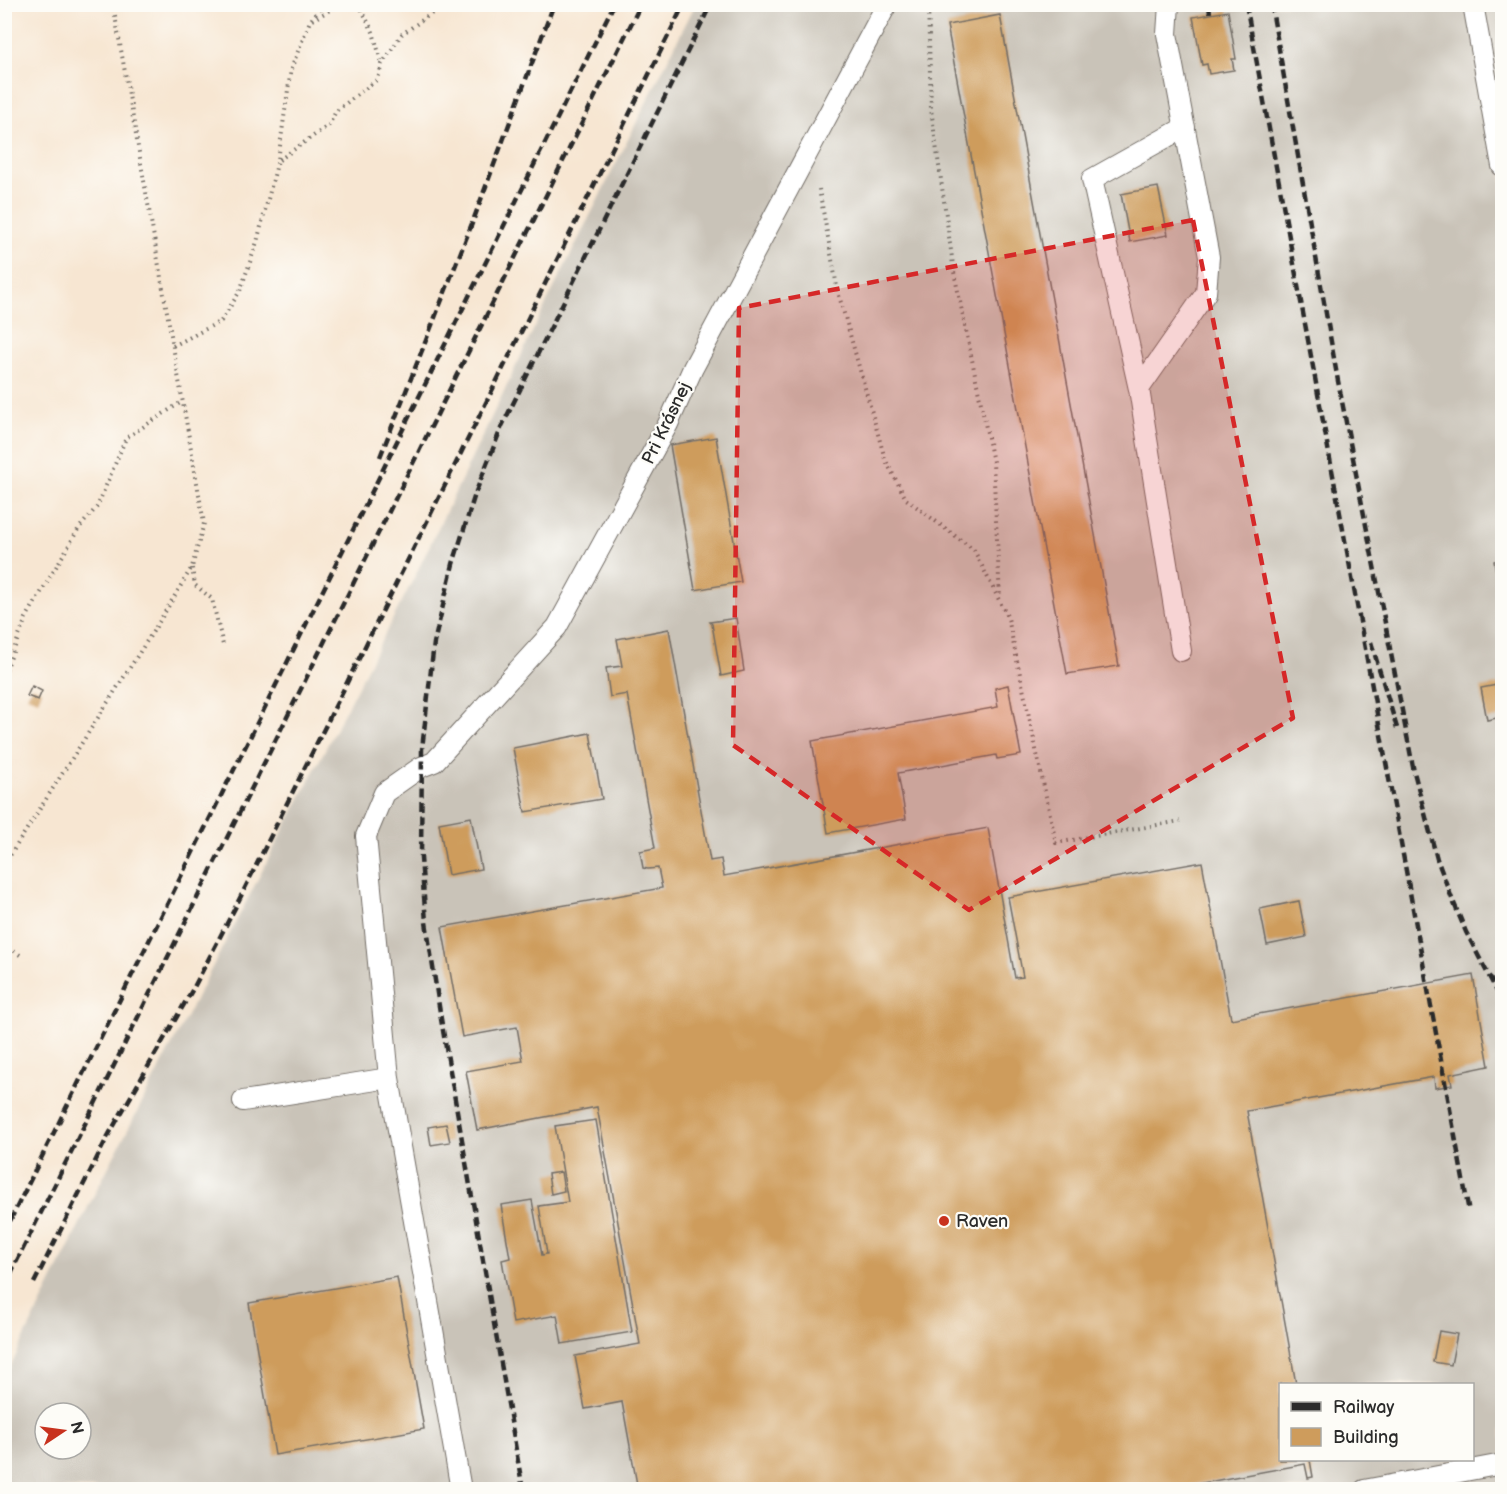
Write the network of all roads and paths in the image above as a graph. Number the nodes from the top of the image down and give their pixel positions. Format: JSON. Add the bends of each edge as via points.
{"nodes":[{"id":1,"x":113,"y":4,"type":"edge"},
{"id":2,"x":324,"y":4,"type":"edge"},
{"id":3,"x":341,"y":4,"type":"edge"},
{"id":4,"x":359,"y":4,"type":"edge"},
{"id":5,"x":439,"y":4,"type":"edge"},
{"id":6,"x":887,"y":4,"type":"edge"},
{"id":7,"x":928,"y":4,"type":"edge"},
{"id":8,"x":1169,"y":4,"type":"edge"},
{"id":9,"x":1473,"y":4,"type":"edge"},
{"id":10,"x":310,"y":21,"type":"junction"},
{"id":11,"x":382,"y":64,"type":"junction"},
{"id":12,"x":1185,"y":127,"type":"junction"},
{"id":13,"x":811,"y":144,"type":"junction"},
{"id":14,"x":278,"y":160,"type":"junction"},
{"id":15,"x":1503,"y":166,"type":"edge"},
{"id":16,"x":173,"y":346,"type":"junction"},
{"id":17,"x":1139,"y":389,"type":"junction"},
{"id":18,"x":183,"y":401,"type":"junction"},
{"id":19,"x":192,"y":567,"type":"junction"},
{"id":20,"x":1000,"y":602,"type":"junction"},
{"id":21,"x":223,"y":645,"type":"dead end"},
{"id":22,"x":1181,"y":651,"type":"dead end"},
{"id":23,"x":4,"y":675,"type":"edge"},
{"id":24,"x":1180,"y":822,"type":"dead end"},
{"id":25,"x":4,"y":865,"type":"edge"},
{"id":26,"x":4,"y":944,"type":"edge"},
{"id":27,"x":20,"y":955,"type":"dead end"},
{"id":28,"x":389,"y":1078,"type":"junction"},
{"id":29,"x":243,"y":1101,"type":"dead end"},
{"id":30,"x":1503,"y":1464,"type":"edge"},
{"id":31,"x":461,"y":1490,"type":"edge"},
{"id":32,"x":1364,"y":1490,"type":"edge"}],
"edges":[{"from":1,"to":16,"type":"path"},
{"from":2,"to":10,"type":"path"},
{"from":3,"to":10,"type":"path"},
{"from":4,"to":11,"type":"path","via":[[373,32]]},
{"from":5,"to":11,"type":"path","via":[[434,12],[402,34]]},
{"from":6,"to":13,"type":"lane","name":"Pri Krásnej"},
{"from":7,"to":20,"type":"path","via":[[931,109],[954,272],[993,462]]},
{"from":8,"to":12,"type":"lane","via":[[1167,33]]},
{"from":9,"to":15,"type":"lane"},
{"from":10,"to":14,"type":"path","via":[[291,69]]},
{"from":11,"to":14,"type":"path","via":[[378,79],[336,111],[329,125]]},
{"from":12,"to":17,"type":"lane","via":[[1209,257],[1206,293]]},
{"from":12,"to":17,"type":"lane","via":[[1092,179]]},
{"from":13,"to":20,"type":"path","via":[[838,292],[885,459],[906,499],[974,550]]},
{"from":13,"to":28,"type":"lane","name":"Pri Krásnej","via":[[693,368],[668,424],[557,627],[434,762],[421,766],[384,793],[366,836]]},
{"from":14,"to":16,"type":"path","via":[[240,291],[221,321]]},
{"from":16,"to":18,"type":"path"},
{"from":17,"to":22,"type":"lane"},
{"from":18,"to":19,"type":"path","via":[[204,523]]},
{"from":18,"to":23,"type":"path","via":[[126,438],[97,507],[79,528],[26,618]]},
{"from":19,"to":21,"type":"path","via":[[195,585],[212,599]]},
{"from":19,"to":25,"type":"path"},
{"from":20,"to":24,"type":"path","via":[[1008,618],[1056,843]]},
{"from":26,"to":27,"type":"path"},
{"from":28,"to":29,"type":"lane"},
{"from":28,"to":31,"type":"lane"},
{"from":30,"to":32,"type":"lane"}]}
